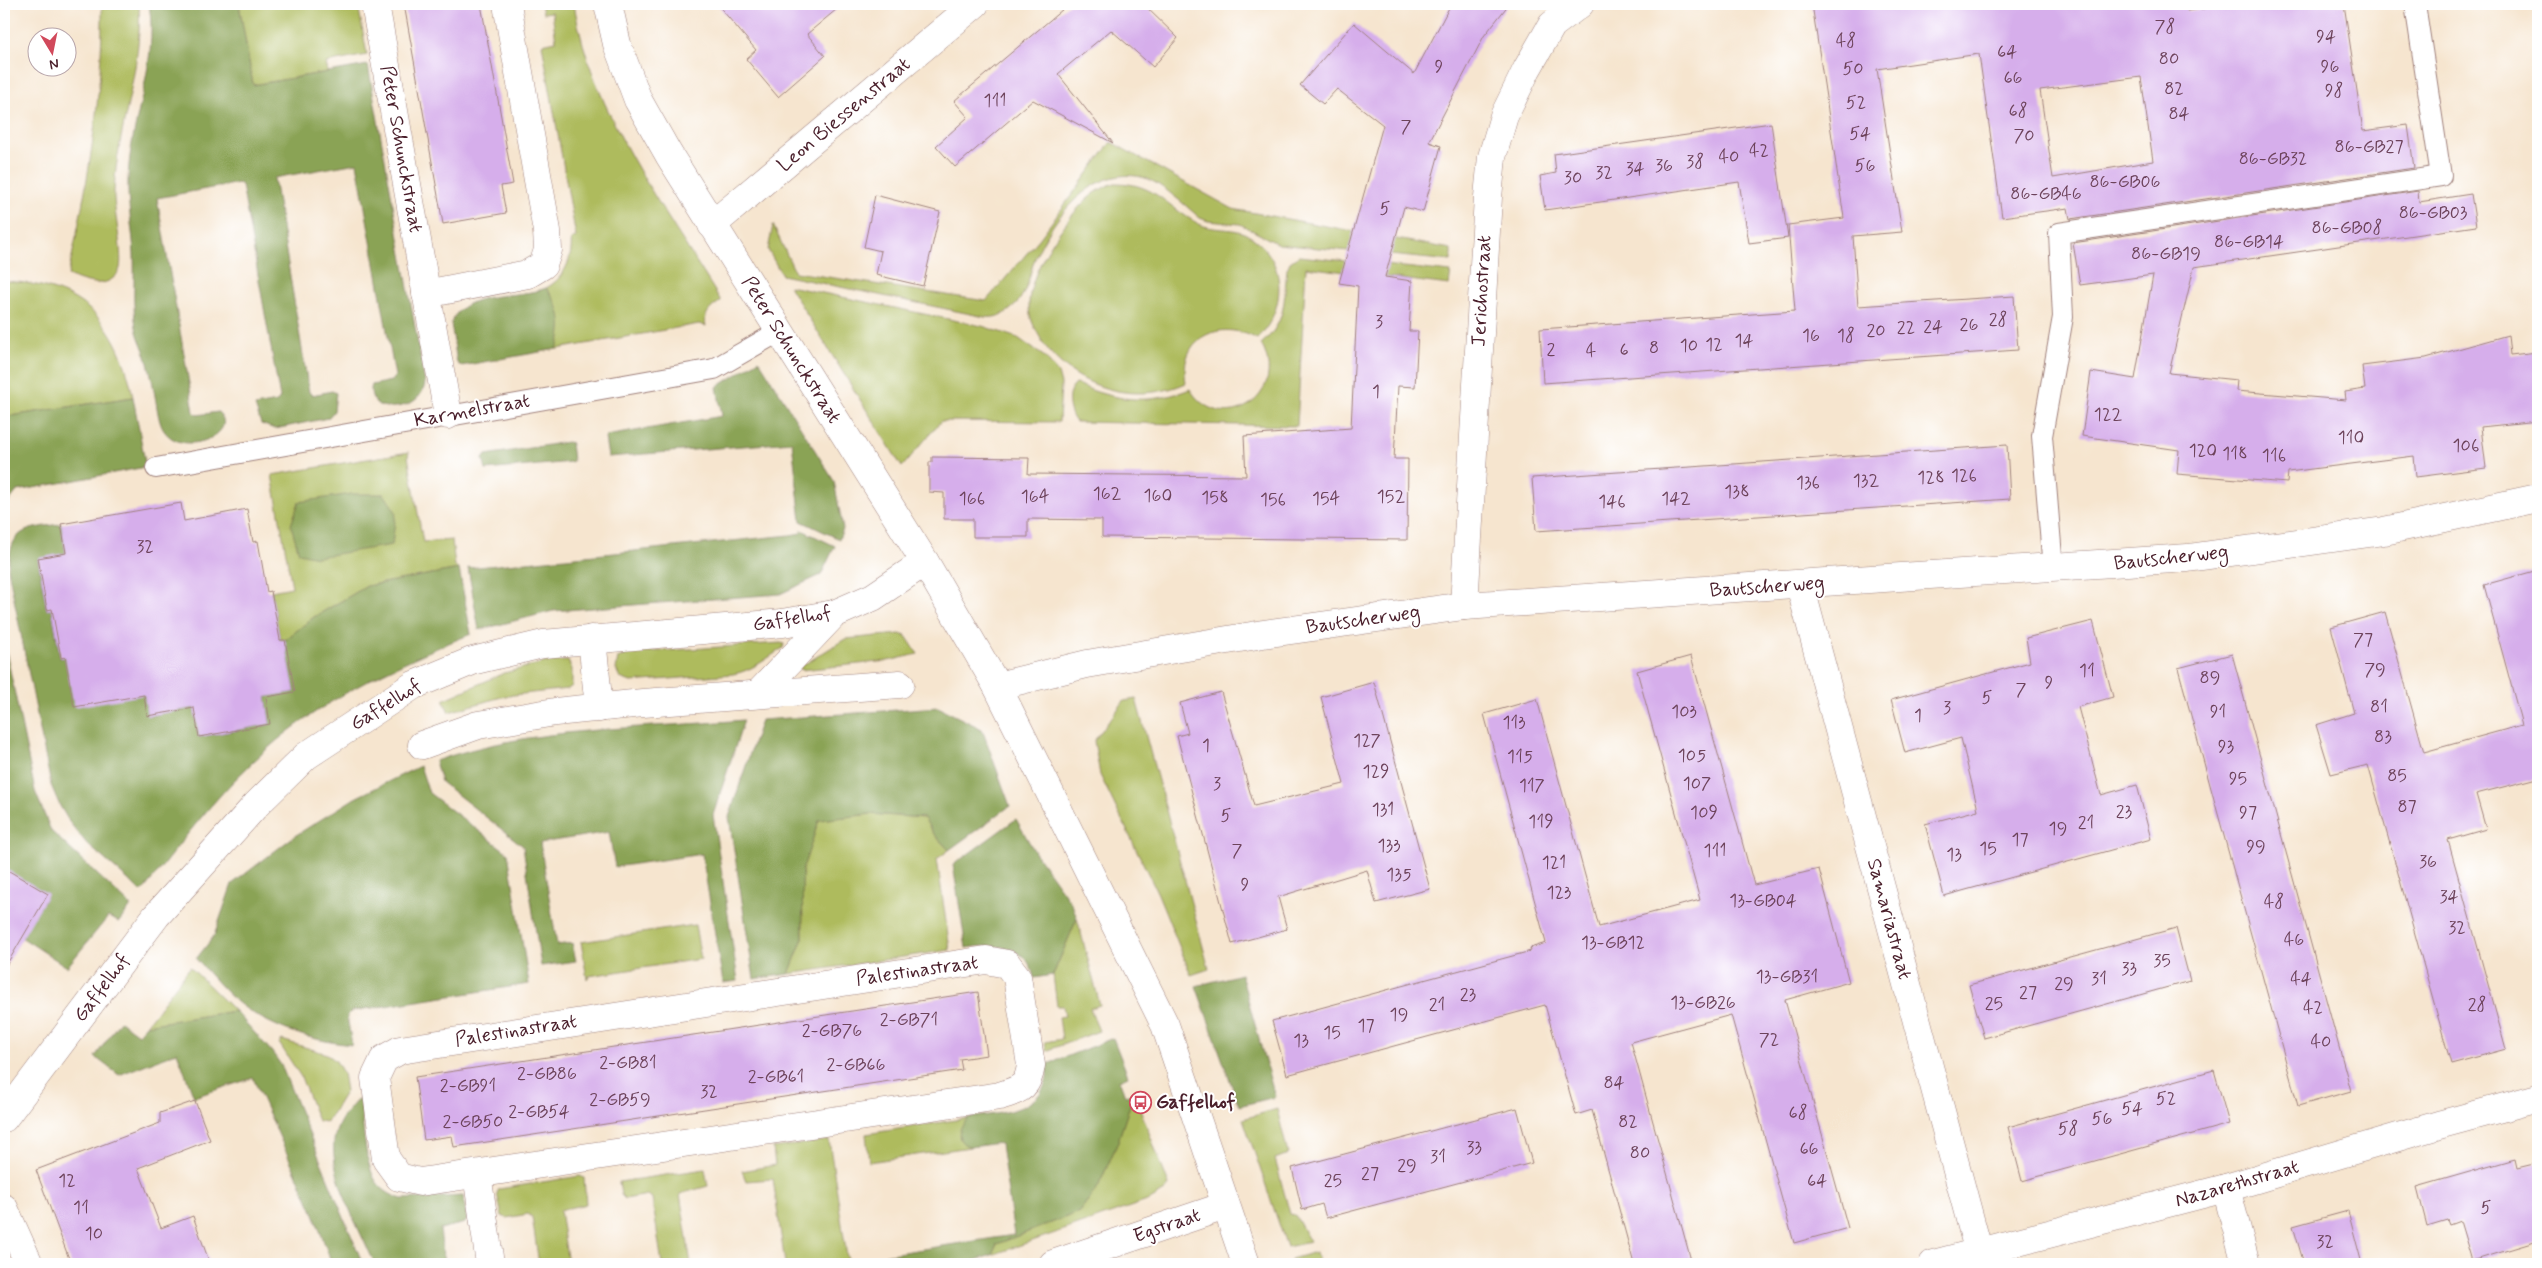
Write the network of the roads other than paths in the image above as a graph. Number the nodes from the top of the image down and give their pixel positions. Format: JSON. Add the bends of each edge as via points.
{"nodes":[{"id":1,"x":375,"y":4,"type":"edge"},
{"id":2,"x":507,"y":4,"type":"edge"},
{"id":3,"x":608,"y":4,"type":"edge"},
{"id":4,"x":975,"y":4,"type":"edge"},
{"id":5,"x":1580,"y":4,"type":"edge"},
{"id":6,"x":2415,"y":4,"type":"edge"},
{"id":7,"x":712,"y":225,"type":"junction"},
{"id":8,"x":426,"y":294,"type":"junction"},
{"id":9,"x":780,"y":331,"type":"junction"},
{"id":10,"x":448,"y":415,"type":"junction"},
{"id":11,"x":156,"y":468,"type":"dead end"},
{"id":12,"x":2538,"y":498,"type":"edge"},
{"id":13,"x":925,"y":562,"type":"junction"},
{"id":14,"x":2053,"y":569,"type":"junction"},
{"id":15,"x":1800,"y":585,"type":"junction"},
{"id":16,"x":1464,"y":606,"type":"junction"},
{"id":17,"x":834,"y":614,"type":"junction"},
{"id":18,"x":592,"y":639,"type":"junction"},
{"id":19,"x":900,"y":684,"type":"dead end"},
{"id":20,"x":997,"y":686,"type":"junction"},
{"id":21,"x":758,"y":694,"type":"junction"},
{"id":22,"x":599,"y":708,"type":"junction"},
{"id":23,"x":422,"y":745,"type":"dead end"},
{"id":24,"x":2538,"y":1098,"type":"edge"},
{"id":25,"x":4,"y":1118,"type":"edge"},
{"id":26,"x":477,"y":1174,"type":"junction"},
{"id":27,"x":2226,"y":1188,"type":"junction"},
{"id":28,"x":1225,"y":1206,"type":"junction"},
{"id":29,"x":4,"y":1208,"type":"edge"},
{"id":30,"x":1979,"y":1253,"type":"junction"},
{"id":31,"x":29,"y":1264,"type":"edge"},
{"id":32,"x":490,"y":1264,"type":"edge"},
{"id":33,"x":1053,"y":1264,"type":"edge"},
{"id":34,"x":1246,"y":1264,"type":"edge"},
{"id":35,"x":1933,"y":1264,"type":"edge"},
{"id":36,"x":2246,"y":1264,"type":"edge"}],
"edges":[{"from":1,"to":8,"type":"street","name":"Peter Schunckstraat"},
{"from":2,"to":8,"type":"street","via":[[548,250],[543,265],[528,274]]},
{"from":3,"to":7,"type":"street","name":"Peter Schunckstraat","via":[[617,44],[638,100]]},
{"from":4,"to":7,"type":"street","name":"Leon Biessenstraat"},
{"from":5,"to":16,"type":"street","name":"Jerichostraat","via":[[1552,25],[1526,69],[1504,116],[1492,157]]},
{"from":6,"to":14,"type":"lane","via":[[2441,176],[2058,234],[2063,317],[2042,436]]},
{"from":7,"to":9,"type":"street","name":"Peter Schunckstraat"},
{"from":8,"to":10,"type":"street","name":"Peter Schunckstraat"},
{"from":9,"to":10,"type":"lane","name":"Karmelstraat","via":[[714,369]]},
{"from":9,"to":13,"type":"street","name":"Peter Schunckstraat"},
{"from":10,"to":11,"type":"lane","name":"Karmelstraat"},
{"from":12,"to":14,"type":"street","name":"Bautscherweg","via":[[2384,531],[2188,558]]},
{"from":13,"to":17,"type":"street","name":"Gaffelhof","via":[[873,597]]},
{"from":13,"to":20,"type":"street","name":"Peter Schunckstraat"},
{"from":14,"to":15,"type":"street","name":"Bautscherweg"},
{"from":15,"to":16,"type":"street","name":"Bautscherweg"},
{"from":15,"to":30,"type":"street","name":"Samariastraat"},
{"from":16,"to":20,"type":"street","name":"Bautscherweg","via":[[1087,664]]},
{"from":17,"to":18,"type":"street","name":"Gaffelhof","via":[[783,624]]},
{"from":17,"to":21,"type":"street"},
{"from":18,"to":22,"type":"street"},
{"from":18,"to":25,"type":"street","name":"Gaffelhof","via":[[544,644],[472,661],[414,685],[306,756],[256,804],[156,916]]},
{"from":19,"to":21,"type":"street"},
{"from":20,"to":28,"type":"street","via":[[1165,1025]]},
{"from":21,"to":22,"type":"street"},
{"from":22,"to":23,"type":"street","via":[[478,725]]},
{"from":24,"to":27,"type":"street","name":"Nazarethstraat"},
{"from":26,"to":26,"type":"street","name":"Palestinastraat","via":[[1000,1096],[1023,1088],[1030,1078],[1031,1065],[1017,977],[1007,964],[986,960],[400,1050],[384,1059],[375,1078],[386,1159],[399,1177],[420,1182]]},
{"from":26,"to":32,"type":"street"},
{"from":27,"to":30,"type":"street","name":"Nazarethstraat"},
{"from":27,"to":36,"type":"street"},
{"from":28,"to":33,"type":"street","name":"Egstraat"},
{"from":28,"to":34,"type":"street"},
{"from":29,"to":31,"type":"street"},
{"from":30,"to":35,"type":"street","name":"Nazarethstraat"}]}
